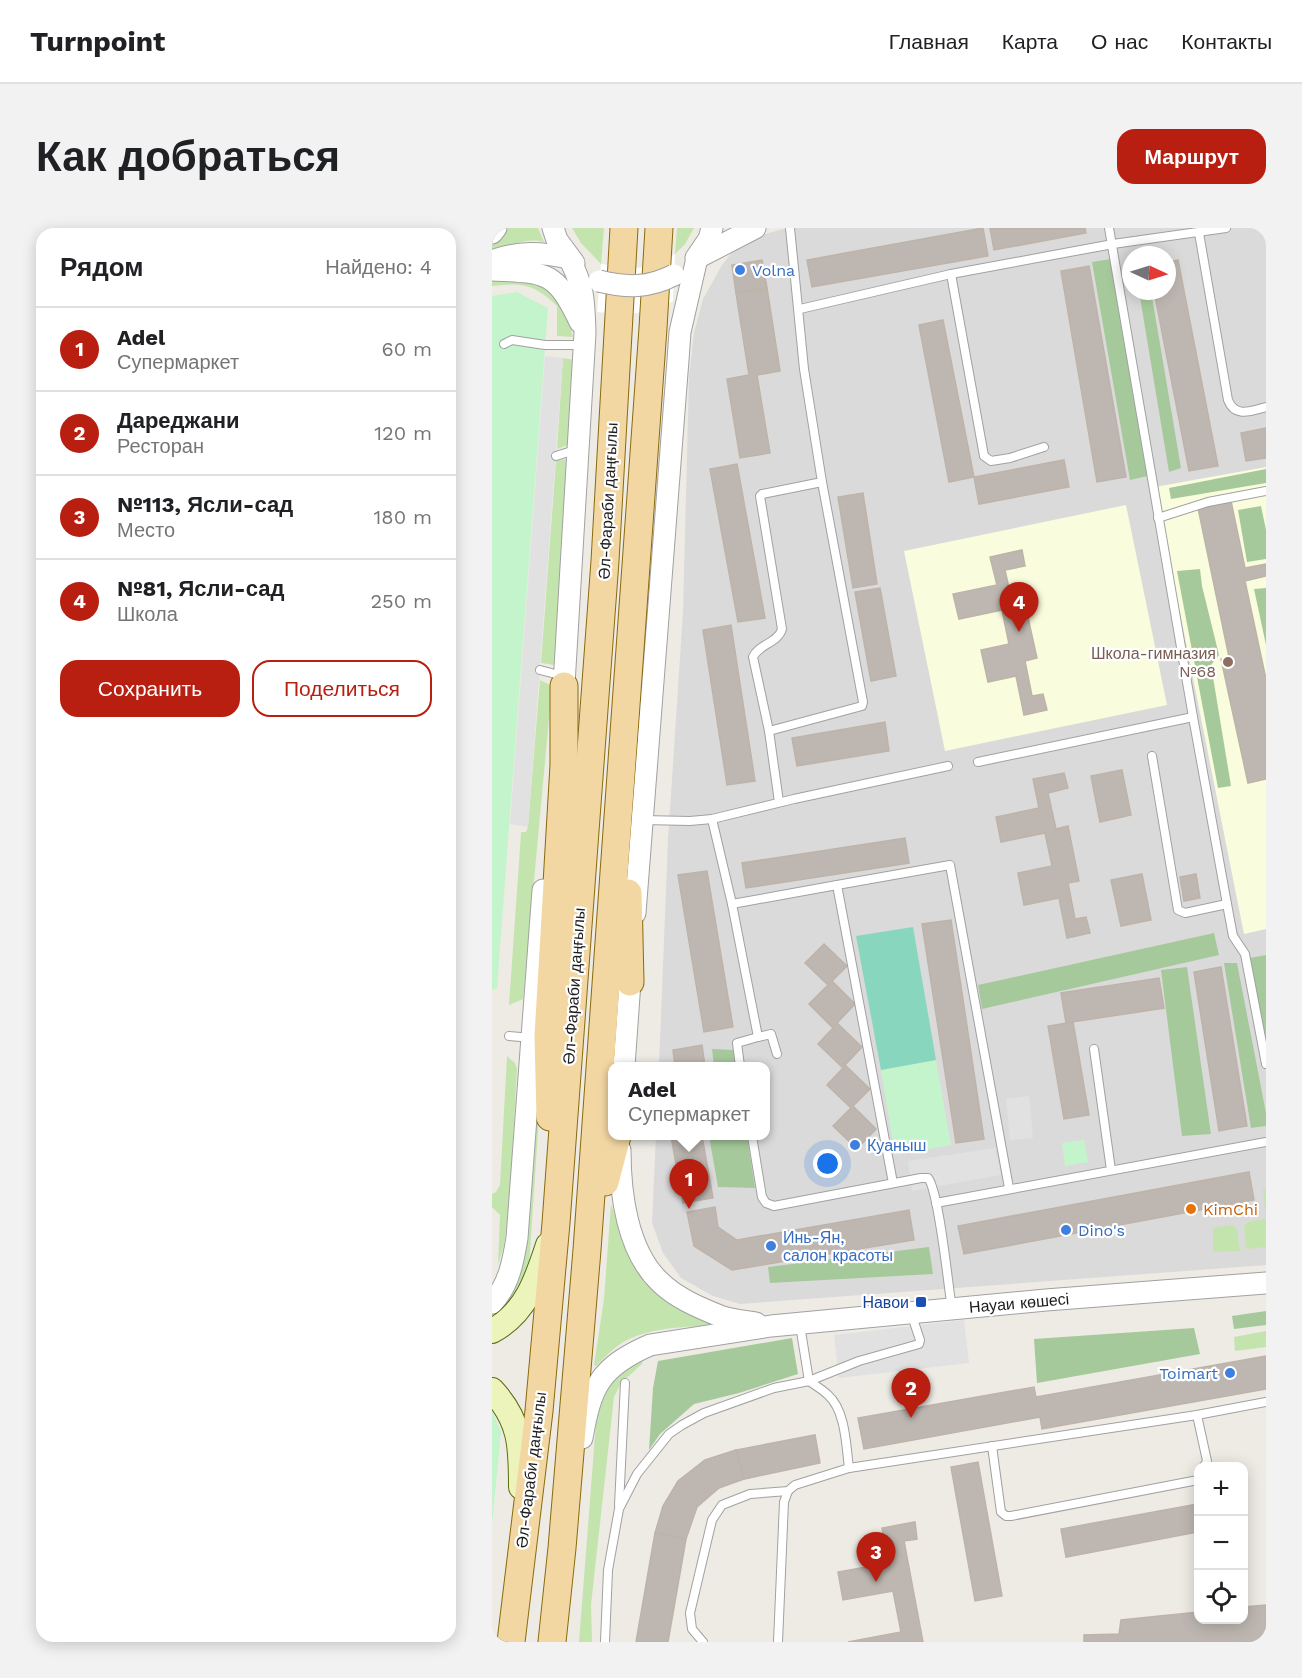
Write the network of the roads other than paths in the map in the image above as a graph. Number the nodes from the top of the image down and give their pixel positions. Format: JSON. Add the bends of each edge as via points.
{"nodes":[{"id":1,"x":496,"y":228,"type":"edge"},
{"id":2,"x":553,"y":228,"type":"edge"},
{"id":3,"x":624,"y":228,"type":"edge"},
{"id":4,"x":659,"y":228,"type":"edge"},
{"id":5,"x":712,"y":228,"type":"edge"},
{"id":6,"x":755,"y":228,"type":"edge"},
{"id":7,"x":790,"y":228,"type":"edge"},
{"id":8,"x":1109,"y":228,"type":"edge"},
{"id":9,"x":1226,"y":228,"type":"edge"},
{"id":10,"x":492,"y":233,"type":"edge"},
{"id":11,"x":1199,"y":233,"type":"junction"},
{"id":12,"x":1113,"y":244,"type":"junction"},
{"id":13,"x":569,"y":258,"type":"junction"},
{"id":14,"x":697,"y":258,"type":"junction"},
{"id":15,"x":492,"y":261,"type":"edge"},
{"id":16,"x":492,"y":270,"type":"edge"},
{"id":17,"x":951,"y":274,"type":"junction"},
{"id":18,"x":800,"y":309,"type":"junction"},
{"id":19,"x":584,"y":339,"type":"junction"},
{"id":20,"x":504,"y":344,"type":"dead end"},
{"id":21,"x":1266,"y":407,"type":"edge"},
{"id":22,"x":1044,"y":447,"type":"dead end"},
{"id":23,"x":578,"y":449,"type":"junction"},
{"id":24,"x":556,"y":456,"type":"dead end"},
{"id":25,"x":822,"y":482,"type":"junction"},
{"id":26,"x":1266,"y":491,"type":"edge"},
{"id":27,"x":1158,"y":518,"type":"junction"},
{"id":28,"x":540,"y":670,"type":"dead end"},
{"id":29,"x":565,"y":681,"type":"junction"},
{"id":30,"x":625,"y":712,"type":"junction"},
{"id":31,"x":1193,"y":717,"type":"junction"},
{"id":32,"x":769,"y":731,"type":"junction"},
{"id":33,"x":1152,"y":756,"type":"dead end"},
{"id":34,"x":978,"y":762,"type":"dead end"},
{"id":35,"x":948,"y":766,"type":"dead end"},
{"id":36,"x":779,"y":802,"type":"junction"},
{"id":37,"x":712,"y":819,"type":"junction"},
{"id":38,"x":642,"y":820,"type":"junction"},
{"id":39,"x":837,"y":885,"type":"junction"},
{"id":40,"x":732,"y":904,"type":"junction"},
{"id":41,"x":1227,"y":904,"type":"junction"},
{"id":42,"x":630,"y":982,"type":"junction"},
{"id":43,"x":509,"y":1036,"type":"dead end"},
{"id":44,"x":758,"y":1037,"type":"junction"},
{"id":45,"x":533,"y":1038,"type":"junction"},
{"id":46,"x":1094,"y":1049,"type":"dead end"},
{"id":47,"x":777,"y":1054,"type":"dead end"},
{"id":48,"x":624,"y":1062,"type":"edge"},
{"id":49,"x":739,"y":1062,"type":"edge"},
{"id":50,"x":1266,"y":1064,"type":"edge"},
{"id":51,"x":617,"y":1140,"type":"edge"},
{"id":52,"x":618,"y":1140,"type":"edge"},
{"id":53,"x":753,"y":1140,"type":"edge"},
{"id":54,"x":1266,"y":1142,"type":"edge"},
{"id":55,"x":1111,"y":1170,"type":"junction"},
{"id":56,"x":893,"y":1183,"type":"junction"},
{"id":57,"x":1009,"y":1188,"type":"junction"},
{"id":58,"x":936,"y":1203,"type":"junction"},
{"id":59,"x":556,"y":1223,"type":"junction"},
{"id":60,"x":587,"y":1250,"type":"junction"},
{"id":61,"x":1266,"y":1283,"type":"edge"},
{"id":62,"x":492,"y":1303,"type":"edge"},
{"id":63,"x":952,"y":1309,"type":"junction"},
{"id":64,"x":911,"y":1313,"type":"junction"},
{"id":65,"x":800,"y":1324,"type":"junction"},
{"id":66,"x":771,"y":1326,"type":"junction"},
{"id":67,"x":492,"y":1330,"type":"edge"},
{"id":68,"x":809,"y":1381,"type":"junction"},
{"id":69,"x":625,"y":1383,"type":"dead end"},
{"id":70,"x":492,"y":1390,"type":"edge"},
{"id":71,"x":1266,"y":1402,"type":"edge"},
{"id":72,"x":1197,"y":1415,"type":"junction"},
{"id":73,"x":992,"y":1446,"type":"junction"},
{"id":74,"x":1206,"y":1462,"type":"edge"},
{"id":75,"x":849,"y":1468,"type":"junction"},
{"id":76,"x":1194,"y":1481,"type":"edge"},
{"id":77,"x":788,"y":1491,"type":"junction"},
{"id":78,"x":619,"y":1509,"type":"junction"},
{"id":79,"x":522,"y":1543,"type":"junction"},
{"id":80,"x":562,"y":1548,"type":"junction"},
{"id":81,"x":511,"y":1642,"type":"edge"},
{"id":82,"x":552,"y":1642,"type":"edge"},
{"id":83,"x":604,"y":1642,"type":"edge"},
{"id":84,"x":703,"y":1642,"type":"edge"},
{"id":85,"x":778,"y":1642,"type":"edge"}],
"edges":[{"from":1,"to":10,"type":"street"},
{"from":2,"to":13,"type":"street","name":"Әл-Фараби даңғылы"},
{"from":3,"to":59,"type":"main road","name":"Әл-Фараби даңғылы","via":[[605,561]]},
{"from":4,"to":30,"type":"main road","name":"Әл-Фараби даңғылы"},
{"from":5,"to":14,"type":"street"},
{"from":6,"to":14,"type":"street"},
{"from":7,"to":18,"type":"lane"},
{"from":8,"to":12,"type":"lane"},
{"from":9,"to":11,"type":"lane"},
{"from":11,"to":12,"type":"lane"},
{"from":11,"to":21,"type":"lane","via":[[1231,408],[1239,412]]},
{"from":12,"to":17,"type":"lane"},
{"from":12,"to":27,"type":"lane"},
{"from":13,"to":14,"type":"street","bridge":true,"via":[[599,281],[633,287],[651,285],[674,275]]},
{"from":13,"to":15,"type":"street","via":[[530,252]]},
{"from":13,"to":19,"type":"street","name":"Әл-Фараби даңғылы","via":[[580,280],[584,301]]},
{"from":14,"to":38,"type":"street","via":[[680,341]]},
{"from":16,"to":19,"type":"street","via":[[539,273],[549,278],[571,302]]},
{"from":17,"to":18,"type":"lane"},
{"from":17,"to":22,"type":"lane","via":[[984,456],[991,461]]},
{"from":18,"to":25,"type":"lane","via":[[804,369]]},
{"from":19,"to":20,"type":"lane","via":[[545,345],[512,340]]},
{"from":19,"to":23,"type":"street","name":"Әл-Фараби даңғылы"},
{"from":23,"to":24,"type":"lane"},
{"from":23,"to":29,"type":"street","name":"Әл-Фараби даңғылы"},
{"from":25,"to":32,"type":"lane","via":[[759,496],[783,629],[753,657]]},
{"from":25,"to":32,"type":"lane","via":[[863,702],[862,706]]},
{"from":26,"to":27,"type":"lane","via":[[1208,502]]},
{"from":27,"to":31,"type":"lane"},
{"from":28,"to":29,"type":"lane"},
{"from":29,"to":45,"type":"street","name":"Әл-Фараби даңғылы","via":[[546,858]]},
{"from":29,"to":59,"type":"main road","via":[[564,765],[548,1036]]},
{"from":30,"to":42,"type":"main road"},
{"from":30,"to":60,"type":"main road","name":"Әл-Фараби даңғылы"},
{"from":31,"to":34,"type":"lane"},
{"from":31,"to":41,"type":"lane"},
{"from":32,"to":36,"type":"lane"},
{"from":33,"to":41,"type":"lane","via":[[1178,910],[1185,913]]},
{"from":35,"to":36,"type":"lane"},
{"from":36,"to":37,"type":"lane"},
{"from":37,"to":38,"type":"lane"},
{"from":37,"to":40,"type":"lane"},
{"from":38,"to":42,"type":"street"},
{"from":39,"to":40,"type":"lane"},
{"from":39,"to":56,"type":"lane"},
{"from":39,"to":57,"type":"lane","via":[[950,865]]},
{"from":40,"to":44,"type":"lane"},
{"from":41,"to":50,"type":"lane","via":[[1233,936],[1245,954]]},
{"from":42,"to":48,"type":"street"},
{"from":43,"to":45,"type":"lane"},
{"from":44,"to":47,"type":"lane","via":[[771,1034]]},
{"from":44,"to":49,"type":"lane","via":[[737,1043]]},
{"from":45,"to":62,"type":"street","name":"Әл-Фараби даңғылы","via":[[517,1238],[506,1283]]},
{"from":46,"to":55,"type":"lane"},
{"from":51,"to":60,"type":"main road"},
{"from":52,"to":66,"type":"street","name":"Науаи көшесі","via":[[623,1206],[646,1265],[661,1283],[688,1302],[722,1317]]},
{"from":53,"to":56,"type":"lane","via":[[762,1197],[774,1206]]},
{"from":54,"to":55,"type":"lane"},
{"from":55,"to":57,"type":"lane"},
{"from":56,"to":58,"type":"lane","via":[[928,1178]]},
{"from":57,"to":58,"type":"lane"},
{"from":58,"to":63,"type":"lane"},
{"from":59,"to":67,"type":"main road","via":[[527,1298],[515,1314]]},
{"from":59,"to":79,"type":"main road","name":"Әл-Фараби даңғылы"},
{"from":60,"to":80,"type":"main road","name":"Әл-Фараби даңғылы"},
{"from":61,"to":63,"type":"street","name":"Науаи көшесі"},
{"from":63,"to":64,"type":"street","name":"Науаи көшесі"},
{"from":64,"to":65,"type":"street","name":"Науаи көшесі"},
{"from":64,"to":68,"type":"lane","via":[[919,1344],[859,1361]]},
{"from":65,"to":66,"type":"street","name":"Науаи көшесі"},
{"from":65,"to":68,"type":"lane"},
{"from":66,"to":80,"type":"street","name":"Науаи көшесі","via":[[650,1345],[612,1366],[600,1380],[586,1413]]},
{"from":68,"to":75,"type":"lane","via":[[830,1396],[837,1408]]},
{"from":68,"to":78,"type":"lane","via":[[774,1388],[682,1425],[658,1446],[637,1474]]},
{"from":69,"to":78,"type":"lane"},
{"from":70,"to":79,"type":"main road","via":[[512,1415],[518,1433]]},
{"from":71,"to":72,"type":"lane"},
{"from":72,"to":73,"type":"lane"},
{"from":72,"to":74,"type":"lane"},
{"from":73,"to":75,"type":"lane"},
{"from":73,"to":76,"type":"lane","via":[[1002,1512],[1011,1516]]},
{"from":75,"to":77,"type":"lane","via":[[795,1485]]},
{"from":77,"to":84,"type":"lane","via":[[750,1494],[734,1500],[722,1505],[712,1520],[690,1613],[692,1629]]},
{"from":77,"to":85,"type":"lane","via":[[784,1502]]},
{"from":78,"to":83,"type":"lane","via":[[608,1570]]},
{"from":79,"to":81,"type":"main road","name":"Әл-Фараби даңғылы"},
{"from":80,"to":82,"type":"main road","name":"Әл-Фараби даңғылы"}]}
